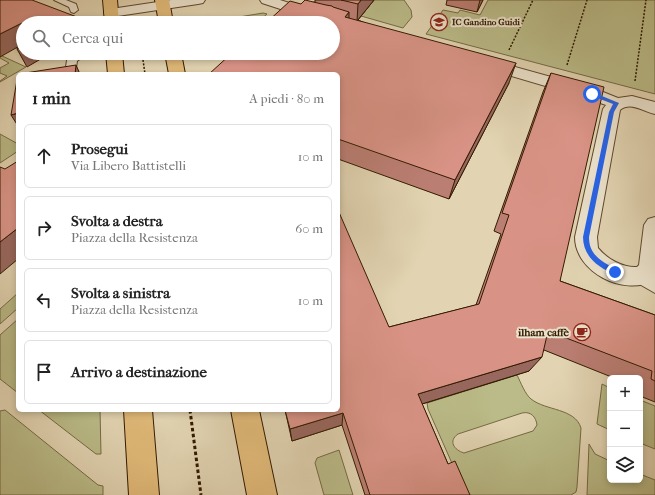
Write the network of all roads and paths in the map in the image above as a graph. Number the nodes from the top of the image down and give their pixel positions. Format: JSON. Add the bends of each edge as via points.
{"nodes":[{"id":1,"x":58,"y":0,"type":"edge"},
{"id":2,"x":198,"y":0,"type":"edge"},
{"id":3,"x":267,"y":0,"type":"edge"},
{"id":4,"x":533,"y":0,"type":"edge"},
{"id":5,"x":587,"y":0,"type":"edge"},
{"id":6,"x":646,"y":0,"type":"edge"},
{"id":7,"x":162,"y":2,"type":"edge"},
{"id":8,"x":286,"y":8,"type":"edge"},
{"id":9,"x":74,"y":10,"type":"dead end"},
{"id":10,"x":111,"y":12,"type":"edge"},
{"id":11,"x":165,"y":16,"type":"edge"},
{"id":12,"x":317,"y":16,"type":"edge"},
{"id":13,"x":507,"y":55,"type":"dead end"},
{"id":14,"x":72,"y":60,"type":"edge"},
{"id":15,"x":115,"y":60,"type":"edge"},
{"id":16,"x":143,"y":60,"type":"edge"},
{"id":17,"x":174,"y":60,"type":"edge"},
{"id":18,"x":472,"y":60,"type":"edge"},
{"id":19,"x":565,"y":71,"type":"dead end"},
{"id":20,"x":70,"y":72,"type":"edge"},
{"id":21,"x":116,"y":72,"type":"edge"},
{"id":22,"x":145,"y":72,"type":"edge"},
{"id":23,"x":177,"y":72,"type":"edge"},
{"id":24,"x":635,"y":81,"type":"dead end"},
{"id":25,"x":616,"y":103,"type":"junction"},
{"id":26,"x":655,"y":109,"type":"edge"},
{"id":27,"x":655,"y":225,"type":"edge"},
{"id":28,"x":647,"y":282,"type":"edge"},
{"id":29,"x":138,"y":412,"type":"edge"},
{"id":30,"x":190,"y":412,"type":"edge"},
{"id":31,"x":245,"y":412,"type":"edge"},
{"id":32,"x":144,"y":495,"type":"edge"},
{"id":33,"x":202,"y":495,"type":"edge"},
{"id":34,"x":262,"y":495,"type":"edge"}],
"edges":[{"from":1,"to":9,"type":"lane","via":[[73,6]]},
{"from":2,"to":7,"type":"street"},
{"from":3,"to":8,"type":"street"},
{"from":4,"to":13,"type":"path"},
{"from":5,"to":19,"type":"path"},
{"from":6,"to":24,"type":"path"},
{"from":7,"to":10,"type":"street"},
{"from":7,"to":11,"type":"main road"},
{"from":8,"to":12,"type":"street"},
{"from":14,"to":20,"type":"lane"},
{"from":15,"to":21,"type":"main road"},
{"from":16,"to":22,"type":"path"},
{"from":17,"to":23,"type":"main road"},
{"from":18,"to":25,"type":"street"},
{"from":25,"to":26,"type":"street","via":[[636,103]]},
{"from":25,"to":28,"type":"street","via":[[612,109],[586,245],[594,260],[603,266]]},
{"from":27,"to":28,"type":"street","via":[[650,269],[645,274]]},
{"from":29,"to":32,"type":"main road"},
{"from":30,"to":33,"type":"path"},
{"from":31,"to":34,"type":"main road"}]}
